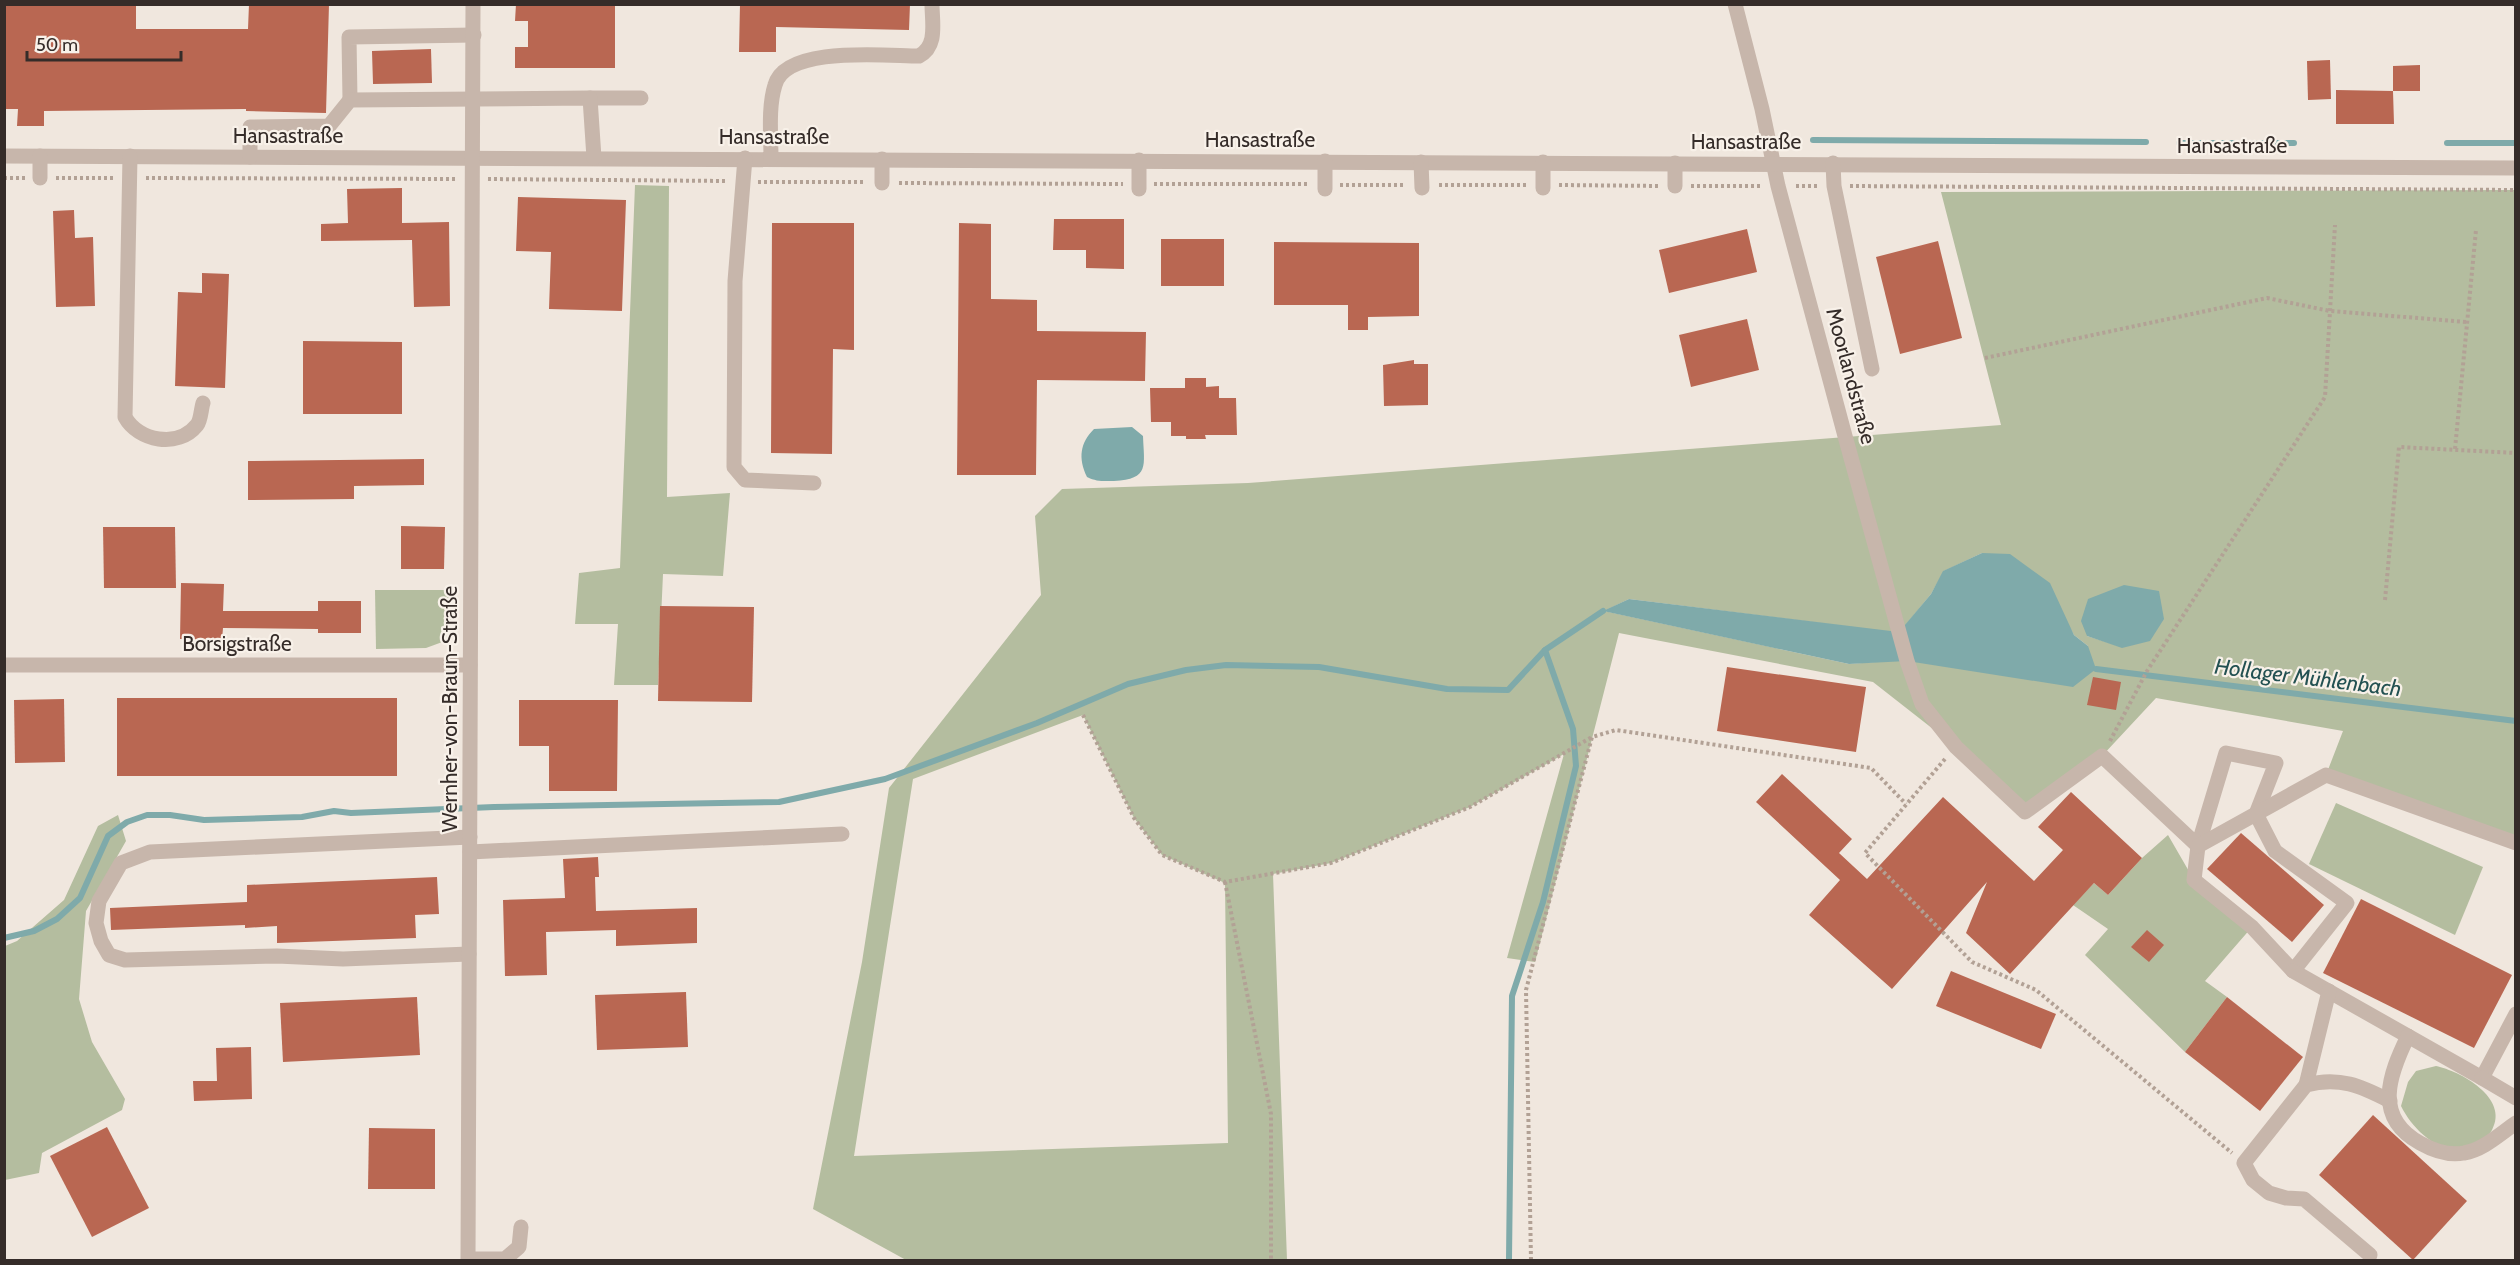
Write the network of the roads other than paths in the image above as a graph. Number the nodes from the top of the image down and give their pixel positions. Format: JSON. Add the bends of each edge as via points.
{"nodes":[{"id":1,"x":473,"y":4,"type":"edge"},
{"id":2,"x":932,"y":4,"type":"edge"},
{"id":3,"x":1735,"y":4,"type":"edge"},
{"id":4,"x":474,"y":35,"type":"junction"},
{"id":5,"x":475,"y":97,"type":"junction"},
{"id":6,"x":590,"y":98,"type":"junction"},
{"id":7,"x":641,"y":98,"type":"dead end"},
{"id":8,"x":350,"y":100,"type":"junction"},
{"id":9,"x":4,"y":156,"type":"edge"},
{"id":10,"x":40,"y":156,"type":"junction"},
{"id":11,"x":130,"y":156,"type":"junction"},
{"id":12,"x":250,"y":157,"type":"junction"},
{"id":13,"x":475,"y":158,"type":"junction"},
{"id":14,"x":594,"y":158,"type":"junction"},
{"id":15,"x":745,"y":158,"type":"junction"},
{"id":16,"x":771,"y":158,"type":"junction"},
{"id":17,"x":882,"y":159,"type":"junction"},
{"id":18,"x":1139,"y":160,"type":"junction"},
{"id":19,"x":1324,"y":161,"type":"junction"},
{"id":20,"x":1421,"y":162,"type":"junction"},
{"id":21,"x":1543,"y":162,"type":"junction"},
{"id":22,"x":1675,"y":163,"type":"junction"},
{"id":23,"x":1773,"y":163,"type":"junction"},
{"id":24,"x":1833,"y":163,"type":"junction"},
{"id":25,"x":2516,"y":168,"type":"edge"},
{"id":26,"x":40,"y":178,"type":"road end"},
{"id":27,"x":882,"y":183,"type":"road end"},
{"id":28,"x":1139,"y":186,"type":"road end"},
{"id":29,"x":1675,"y":186,"type":"road end"},
{"id":30,"x":1325,"y":187,"type":"road end"},
{"id":31,"x":1422,"y":187,"type":"road end"},
{"id":32,"x":1543,"y":187,"type":"road end"},
{"id":33,"x":1872,"y":369,"type":"dead end"},
{"id":34,"x":203,"y":403,"type":"dead end"},
{"id":35,"x":814,"y":483,"type":"dead end"},
{"id":36,"x":101,"y":649,"type":"dead end"},
{"id":37,"x":470,"y":664,"type":"junction"},
{"id":38,"x":4,"y":665,"type":"edge"},
{"id":39,"x":101,"y":665,"type":"junction"},
{"id":40,"x":2256,"y":814,"type":"junction"},
{"id":41,"x":842,"y":834,"type":"dead end"},
{"id":42,"x":470,"y":837,"type":"junction"},
{"id":43,"x":2516,"y":843,"type":"edge"},
{"id":44,"x":2198,"y":846,"type":"junction"},
{"id":45,"x":469,"y":954,"type":"junction"},
{"id":46,"x":2293,"y":971,"type":"junction"},
{"id":47,"x":2330,"y":991,"type":"junction"},
{"id":48,"x":2516,"y":1014,"type":"edge"},
{"id":49,"x":2408,"y":1036,"type":"junction"},
{"id":50,"x":2482,"y":1078,"type":"junction"},
{"id":51,"x":2306,"y":1085,"type":"junction"},
{"id":52,"x":2516,"y":1098,"type":"edge"},
{"id":53,"x":2390,"y":1101,"type":"junction"},
{"id":54,"x":2516,"y":1124,"type":"edge"},
{"id":55,"x":521,"y":1227,"type":"dead end"},
{"id":56,"x":2370,"y":1255,"type":"dead end"},
{"id":57,"x":468,"y":1260,"type":"edge"}],
"edges":[{"from":1,"to":4,"type":"street","name":"Wernher-von-Braun-Straße"},
{"from":2,"to":16,"type":"street","via":[[932,45],[919,56],[807,58],[782,72],[774,85]]},
{"from":3,"to":23,"type":"street","name":"Moorlandstraße"},
{"from":4,"to":5,"type":"street","name":"Wernher-von-Braun-Straße"},
{"from":4,"to":8,"type":"street","via":[[349,37]]},
{"from":5,"to":6,"type":"street"},
{"from":5,"to":8,"type":"street"},
{"from":5,"to":13,"type":"street","name":"Wernher-von-Braun-Straße"},
{"from":6,"to":7,"type":"street"},
{"from":6,"to":14,"type":"street"},
{"from":8,"to":12,"type":"street","via":[[329,126],[250,127]]},
{"from":9,"to":10,"type":"street","name":"Hansastraße"},
{"from":10,"to":11,"type":"street","name":"Hansastraße"},
{"from":10,"to":26,"type":"street"},
{"from":11,"to":12,"type":"street","name":"Hansastraße"},
{"from":11,"to":34,"type":"street","via":[[125,417],[130,426],[170,441],[188,433],[198,423]]},
{"from":12,"to":13,"type":"street","name":"Hansastraße"},
{"from":13,"to":14,"type":"street","name":"Hansastraße"},
{"from":13,"to":37,"type":"street","name":"Wernher-von-Braun-Straße"},
{"from":14,"to":15,"type":"street","name":"Hansastraße"},
{"from":15,"to":16,"type":"street","name":"Hansastraße"},
{"from":15,"to":35,"type":"street","via":[[735,281],[734,467],[745,480]]},
{"from":16,"to":17,"type":"street","name":"Hansastraße"},
{"from":17,"to":18,"type":"street","name":"Hansastraße"},
{"from":17,"to":27,"type":"street"},
{"from":18,"to":19,"type":"street","name":"Hansastraße"},
{"from":18,"to":28,"type":"street"},
{"from":19,"to":20,"type":"street","name":"Hansastraße"},
{"from":19,"to":30,"type":"street"},
{"from":20,"to":21,"type":"street","name":"Hansastraße"},
{"from":20,"to":31,"type":"street"},
{"from":21,"to":22,"type":"street","name":"Hansastraße"},
{"from":21,"to":32,"type":"street"},
{"from":22,"to":23,"type":"street","name":"Hansastraße"},
{"from":22,"to":29,"type":"street"},
{"from":23,"to":24,"type":"street","name":"Hansastraße"},
{"from":23,"to":44,"type":"street","name":"Moorlandstraße","via":[[1907,661],[1922,704],[1956,747],[2025,812],[2102,756]]},
{"from":24,"to":25,"type":"street","name":"Hansastraße"},
{"from":24,"to":33,"type":"street","via":[[1834,186]]},
{"from":36,"to":39,"type":"street"},
{"from":37,"to":39,"type":"street","name":"Borsigstraße"},
{"from":37,"to":42,"type":"street","name":"Wernher-von-Braun-Straße"},
{"from":38,"to":39,"type":"street","name":"Borsigstraße"},
{"from":40,"to":43,"type":"street","via":[[2326,775]]},
{"from":40,"to":44,"type":"street"},
{"from":40,"to":44,"type":"street","via":[[2276,763],[2226,753]]},
{"from":40,"to":46,"type":"street","via":[[2275,851],[2347,903]]},
{"from":41,"to":42,"type":"street"},
{"from":42,"to":45,"type":"street","name":"Wernher-von-Braun-Straße"},
{"from":42,"to":45,"type":"street","via":[[150,852],[122,862],[99,902],[96,923],[109,955],[125,960]]},
{"from":44,"to":46,"type":"street","via":[[2194,879],[2252,927]]},
{"from":45,"to":57,"type":"street","name":"Wernher-von-Braun-Straße"},
{"from":46,"to":47,"type":"street"},
{"from":47,"to":49,"type":"street"},
{"from":47,"to":51,"type":"street"},
{"from":48,"to":50,"type":"street"},
{"from":49,"to":50,"type":"street"},
{"from":49,"to":53,"type":"street","via":[[2393,1067]]},
{"from":50,"to":52,"type":"street"},
{"from":51,"to":53,"type":"street","via":[[2322,1081],[2354,1083]]},
{"from":51,"to":56,"type":"street","via":[[2244,1163],[2253,1180],[2269,1193],[2304,1199]]},
{"from":53,"to":54,"type":"street","via":[[2393,1119],[2405,1133],[2446,1154],[2466,1153]]},
{"from":55,"to":57,"type":"street","via":[[519,1247],[505,1259]]}]}
